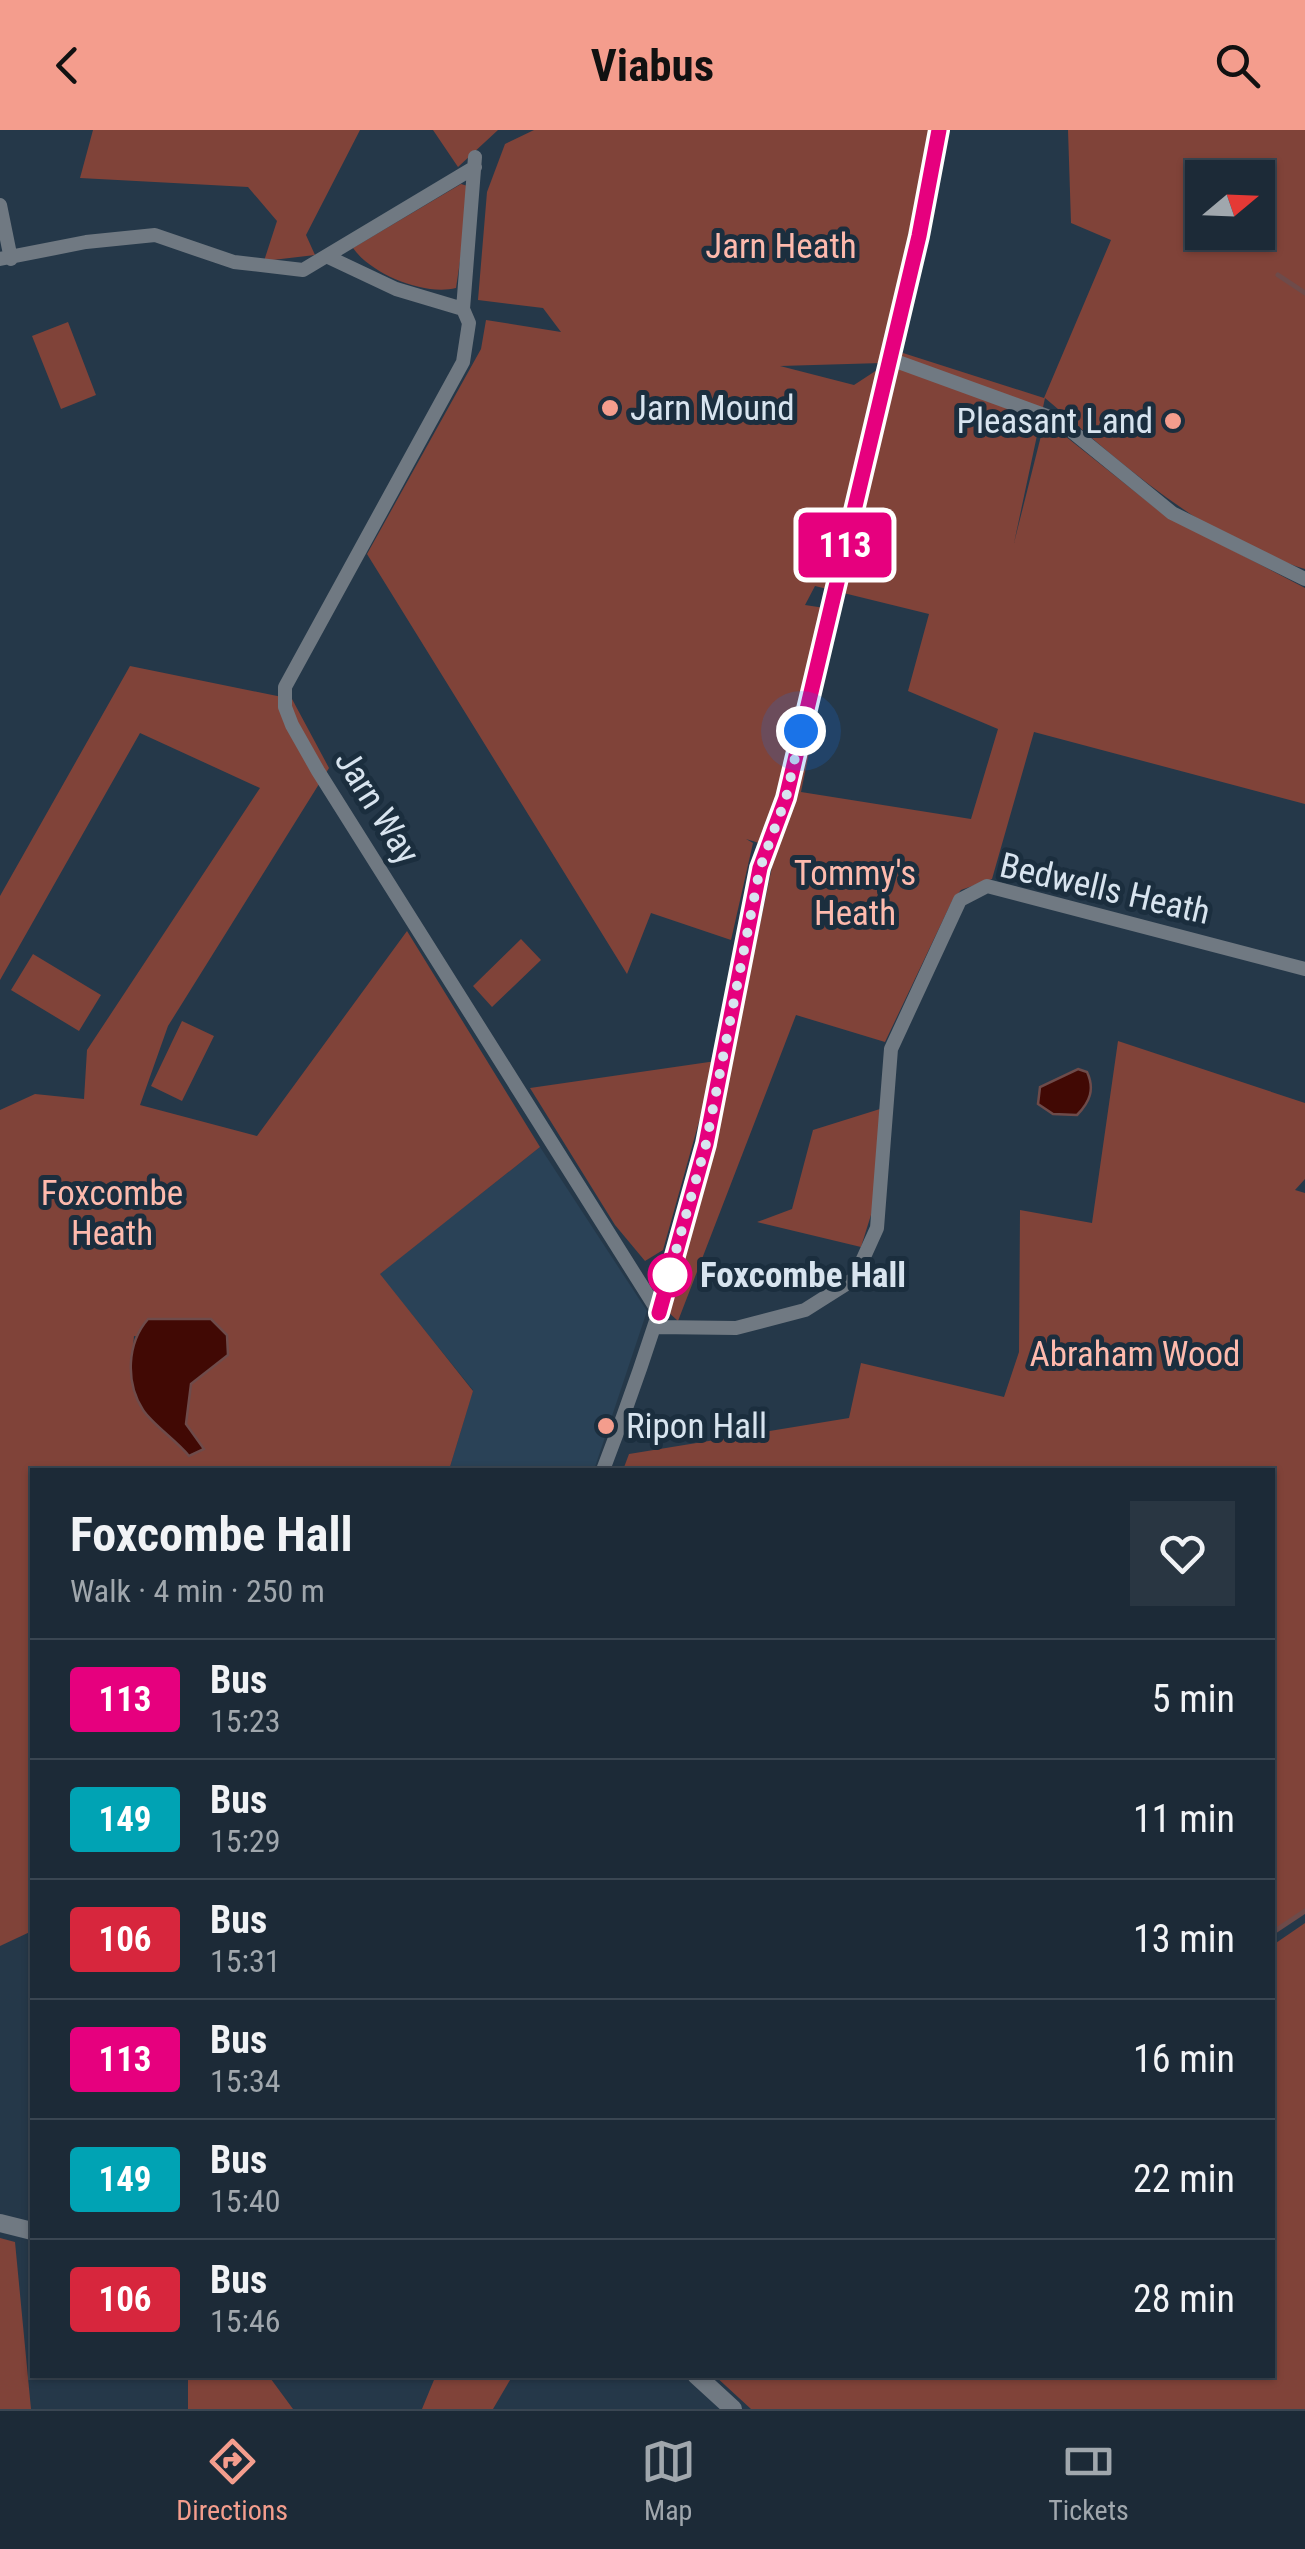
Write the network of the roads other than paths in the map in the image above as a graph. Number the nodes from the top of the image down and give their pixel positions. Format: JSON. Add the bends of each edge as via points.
{"nodes":[{"id":1,"x":939,"y":130,"type":"edge"},
{"id":2,"x":0,"y":206,"type":"edge"},
{"id":3,"x":326,"y":256,"type":"junction"},
{"id":4,"x":6,"y":259,"type":"edge"},
{"id":5,"x":463,"y":309,"type":"junction"},
{"id":6,"x":890,"y":359,"type":"junction"},
{"id":7,"x":1305,"y":579,"type":"edge"},
{"id":8,"x":1305,"y":969,"type":"edge"},
{"id":9,"x":657,"y":1320,"type":"junction"},
{"id":10,"x":603,"y":1468,"type":"edge"},
{"id":11,"x":0,"y":2223,"type":"edge"},
{"id":12,"x":30,"y":2231,"type":"edge"},
{"id":13,"x":699,"y":2378,"type":"edge"},
{"id":14,"x":732,"y":2409,"type":"edge"}],
"edges":[{"from":1,"to":6,"type":"street"},
{"from":2,"to":4,"type":"street"},
{"from":3,"to":4,"type":"street","via":[[303,270],[248,265],[156,235]]},
{"from":3,"to":5,"type":"street","via":[[396,290]]},
{"from":3,"to":5,"type":"street","name":"Jarn Way","via":[[475,162]]},
{"from":5,"to":9,"type":"street","name":"Jarn Way","via":[[469,323],[463,362],[285,687],[285,706],[318,771]]},
{"from":6,"to":7,"type":"street","via":[[1058,420],[1172,513]]},
{"from":6,"to":9,"type":"street","via":[[786,798],[760,868],[706,1144]]},
{"from":8,"to":9,"type":"street","name":"Bedwells Heath","via":[[987,886],[960,900],[891,1049],[877,1228],[854,1279],[805,1310],[736,1328]]},
{"from":9,"to":10,"type":"street"},
{"from":11,"to":12,"type":"street"},
{"from":13,"to":14,"type":"street"}]}
